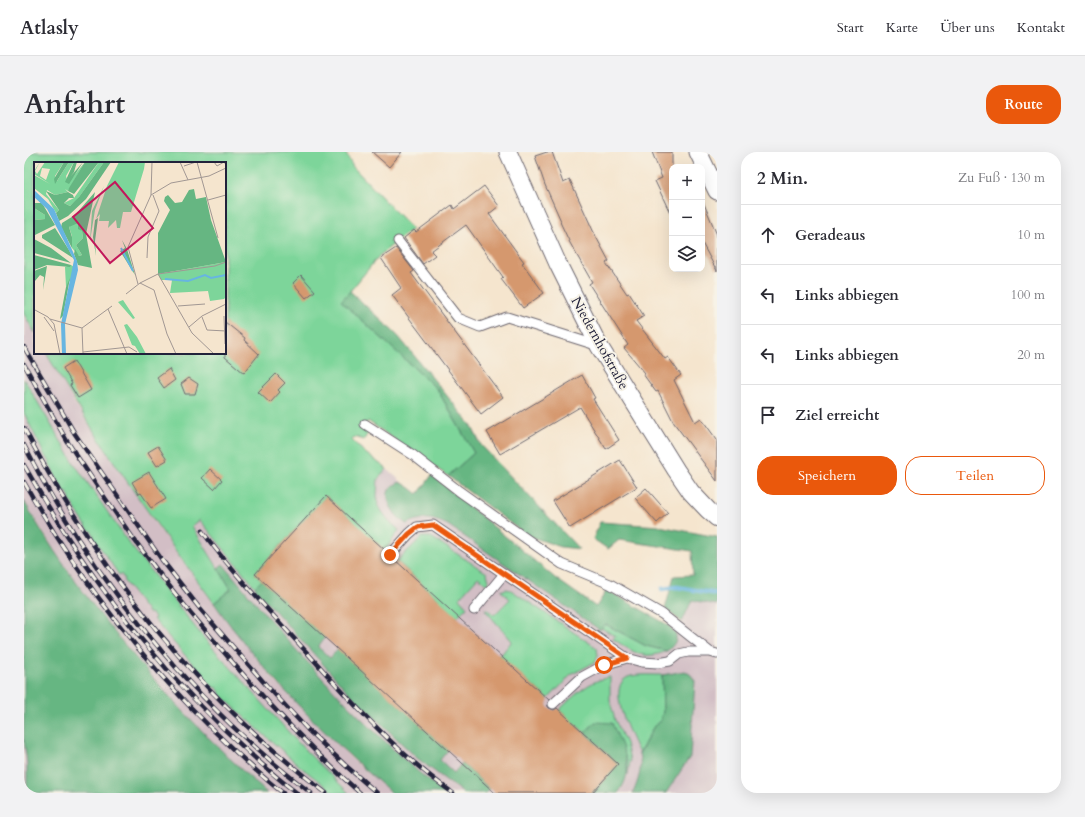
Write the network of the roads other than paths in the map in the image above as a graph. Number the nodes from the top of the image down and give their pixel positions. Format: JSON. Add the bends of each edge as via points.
{"nodes":[{"id":1,"x":508,"y":152,"type":"edge"},
{"id":2,"x":698,"y":152,"type":"edge"},
{"id":3,"x":717,"y":192,"type":"edge"},
{"id":4,"x":398,"y":242,"type":"dead end"},
{"id":5,"x":599,"y":346,"type":"junction"},
{"id":6,"x":365,"y":424,"type":"dead end"},
{"id":7,"x":717,"y":518,"type":"edge"},
{"id":8,"x":390,"y":555,"type":"dead end"},
{"id":9,"x":504,"y":574,"type":"junction"},
{"id":10,"x":474,"y":610,"type":"dead end"},
{"id":11,"x":714,"y":653,"type":"edge"},
{"id":12,"x":627,"y":658,"type":"junction"},
{"id":13,"x":553,"y":704,"type":"dead end"}],
"edges":[{"from":1,"to":5,"type":"street","name":"Niedernhofstraße","via":[[558,264]]},
{"from":2,"to":3,"type":"street"},
{"from":4,"to":5,"type":"lane","via":[[458,318],[480,327],[507,317]]},
{"from":5,"to":7,"type":"street","name":"Niedernhofstraße","via":[[691,492]]},
{"from":6,"to":11,"type":"lane","via":[[562,564],[610,584],[662,614]]},
{"from":8,"to":9,"type":"lane","via":[[418,527],[433,525]]},
{"from":9,"to":10,"type":"lane"},
{"from":9,"to":12,"type":"lane"},
{"from":11,"to":12,"type":"lane","via":[[688,652],[658,663]]},
{"from":12,"to":13,"type":"lane","via":[[604,665],[582,677]]}]}
